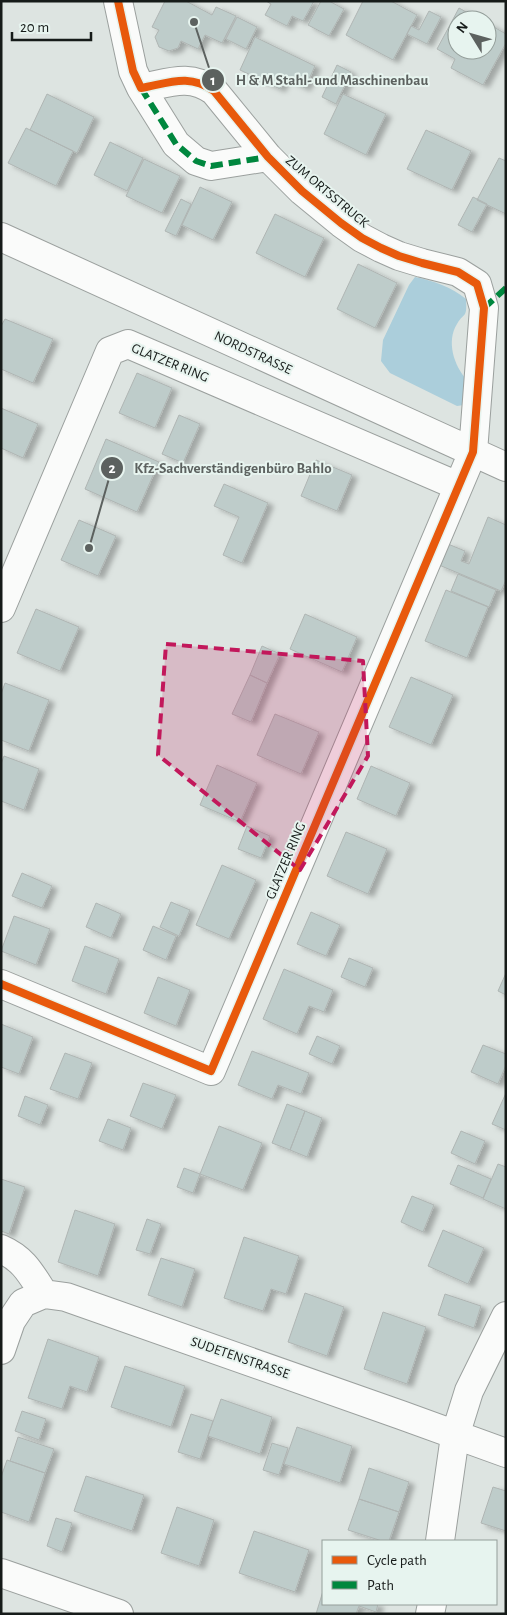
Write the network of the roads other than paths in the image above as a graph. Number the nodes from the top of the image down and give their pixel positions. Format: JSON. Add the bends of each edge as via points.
{"nodes":[{"id":1,"x":118,"y":1,"type":"edge"},
{"id":2,"x":141,"y":88,"type":"junction"},
{"id":3,"x":268,"y":157,"type":"junction"},
{"id":4,"x":1,"y":237,"type":"edge"},
{"id":5,"x":473,"y":452,"type":"junction"},
{"id":6,"x":506,"y":467,"type":"edge"},
{"id":7,"x":458,"y":486,"type":"junction"},
{"id":8,"x":1,"y":608,"type":"edge"},
{"id":9,"x":1,"y":984,"type":"edge"},
{"id":10,"x":1,"y":1249,"type":"edge"},
{"id":11,"x":44,"y":1294,"type":"junction"},
{"id":12,"x":506,"y":1316,"type":"edge"},
{"id":13,"x":1,"y":1350,"type":"edge"},
{"id":14,"x":455,"y":1436,"type":"junction"},
{"id":15,"x":506,"y":1453,"type":"edge"},
{"id":16,"x":440,"y":1540,"type":"edge"},
{"id":17,"x":1,"y":1573,"type":"edge"},
{"id":18,"x":119,"y":1614,"type":"edge"}],
"edges":[{"from":1,"to":2,"type":"street","name":"ZUM ORTSSTRUCK","via":[[133,71]]},
{"from":2,"to":3,"type":"street","name":"ZUM ORTSSTRUCK","via":[[185,79],[203,83],[214,91]]},
{"from":2,"to":3,"type":"street","name":"ZUM ORTSSTRUCK","via":[[176,144],[196,161],[211,166]]},
{"from":3,"to":5,"type":"street","name":"ZUM ORTSSTRUCK","via":[[302,191],[362,238],[400,256],[458,272],[477,284],[484,308]]},
{"from":4,"to":5,"type":"street","name":"NORDSTRASSE"},
{"from":5,"to":6,"type":"street","name":"NORDSTRASSE"},
{"from":5,"to":7,"type":"street","name":"GLATZER RING"},
{"from":7,"to":8,"type":"street","name":"GLATZER RING","via":[[128,344],[110,351]]},
{"from":7,"to":9,"type":"street","name":"GLATZER RING","via":[[211,1071]]},
{"from":10,"to":11,"type":"street","via":[[15,1255]]},
{"from":11,"to":13,"type":"street","via":[[23,1303],[11,1322]]},
{"from":11,"to":14,"type":"street","name":"SUDETENSTRASSE","via":[[66,1297]]},
{"from":12,"to":14,"type":"street","via":[[468,1391]]},
{"from":14,"to":15,"type":"street","name":"SUDETENSTRASSE"},
{"from":14,"to":16,"type":"street"},
{"from":17,"to":18,"type":"street"}]}
